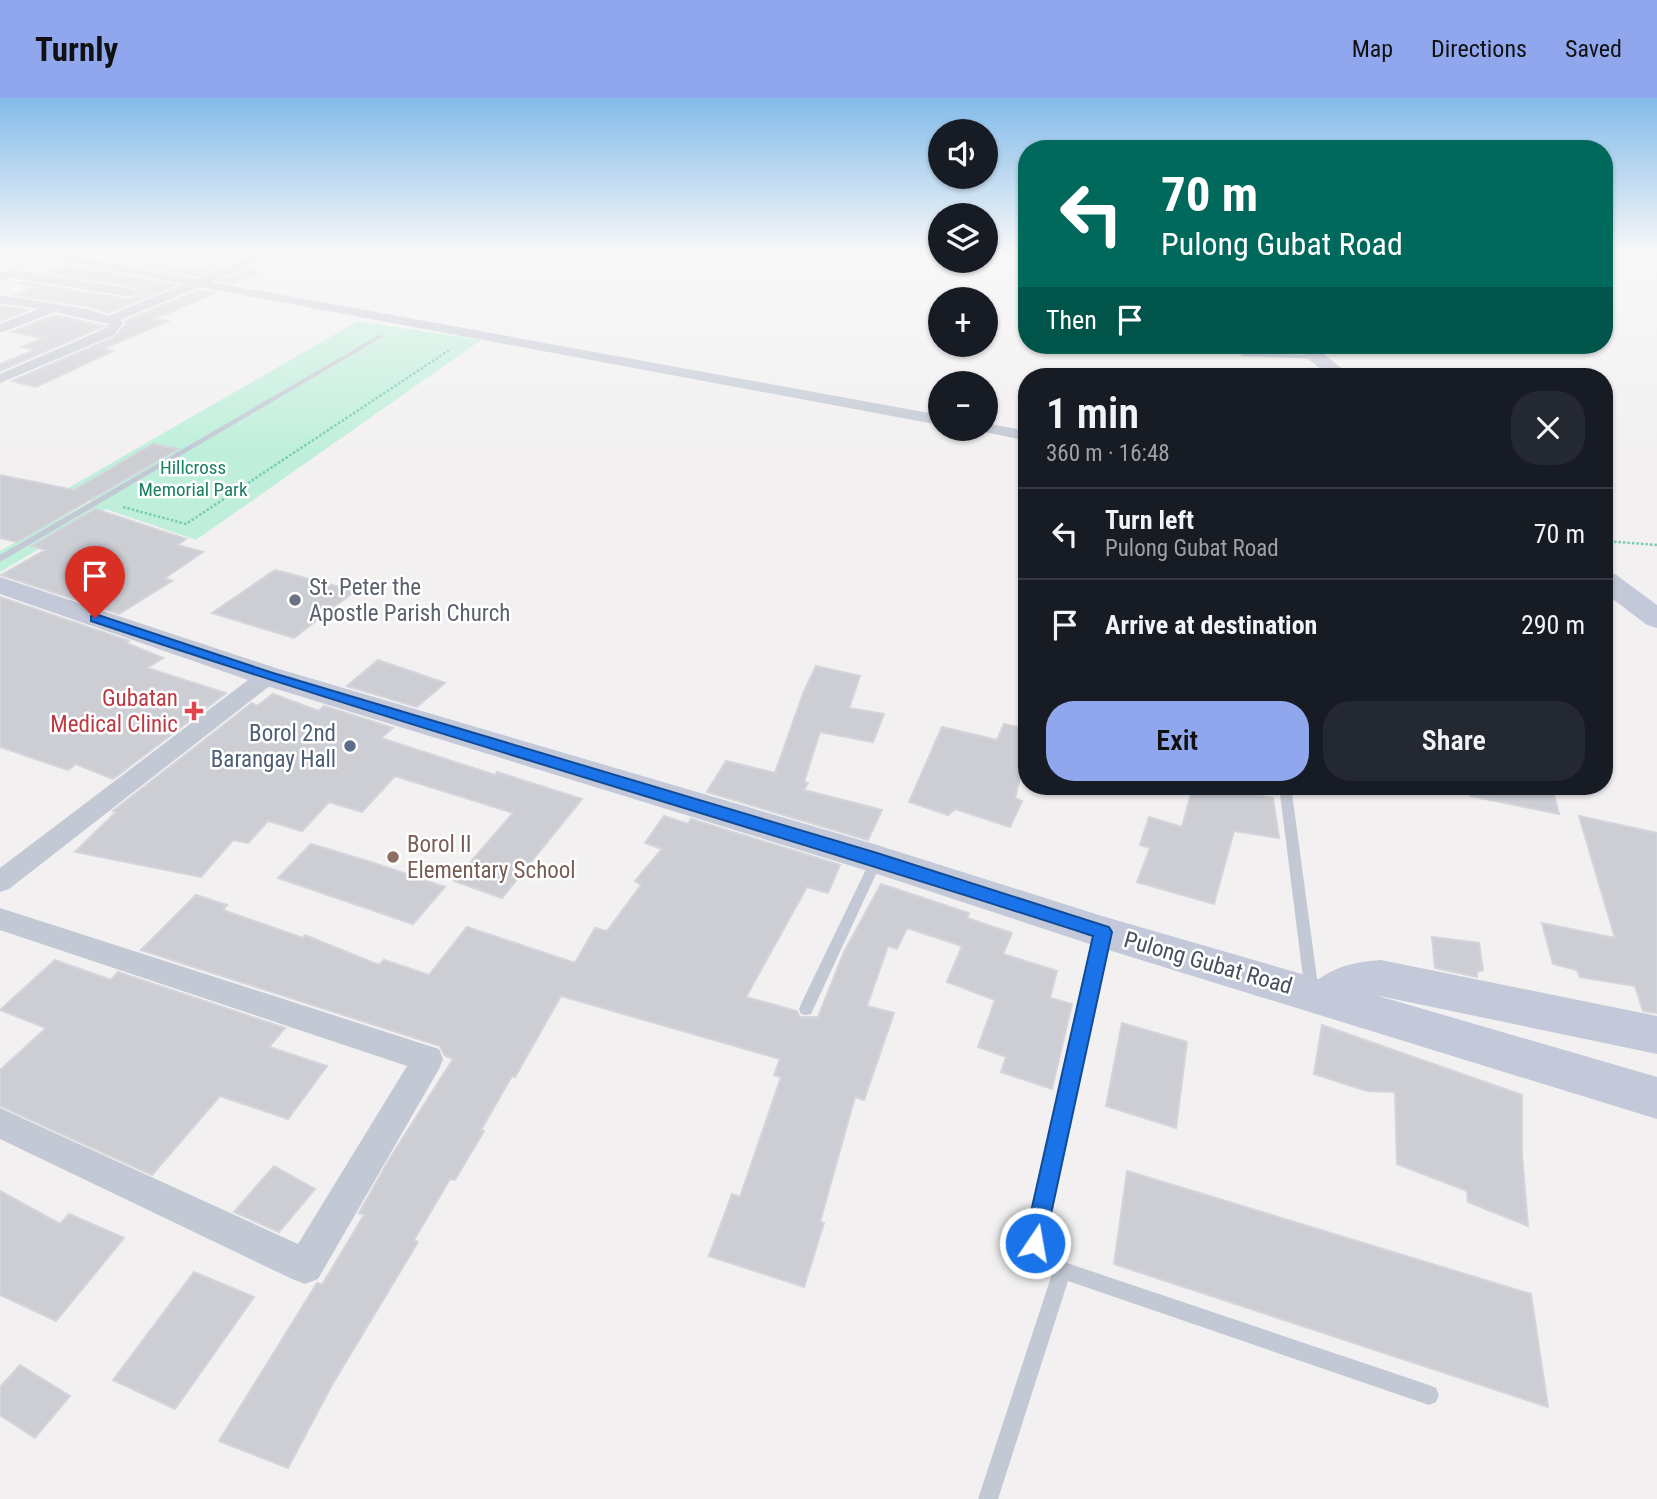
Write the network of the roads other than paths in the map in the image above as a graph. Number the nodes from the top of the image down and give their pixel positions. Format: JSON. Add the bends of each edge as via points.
{"nodes":[{"id":1,"x":22,"y":320,"type":"edge"},
{"id":2,"x":113,"y":320,"type":"edge"},
{"id":3,"x":398,"y":320,"type":"edge"},
{"id":4,"x":0,"y":329,"type":"edge"},
{"id":5,"x":381,"y":336,"type":"dead end"},
{"id":6,"x":1260,"y":354,"type":"edge"},
{"id":7,"x":1313,"y":354,"type":"edge"},
{"id":8,"x":1244,"y":355,"type":"dead end"},
{"id":9,"x":1331,"y":368,"type":"edge"},
{"id":10,"x":0,"y":379,"type":"edge"},
{"id":11,"x":928,"y":418,"type":"edge"},
{"id":12,"x":998,"y":430,"type":"edge"},
{"id":13,"x":1018,"y":434,"type":"edge"},
{"id":14,"x":0,"y":559,"type":"edge"},
{"id":15,"x":0,"y":585,"type":"edge"},
{"id":16,"x":1613,"y":586,"type":"edge"},
{"id":17,"x":1657,"y":619,"type":"edge"},
{"id":18,"x":268,"y":676,"type":"junction"},
{"id":19,"x":1286,"y":795,"type":"edge"},
{"id":20,"x":877,"y":859,"type":"junction"},
{"id":21,"x":10,"y":864,"type":"edge"},
{"id":22,"x":0,"y":882,"type":"edge"},
{"id":23,"x":0,"y":919,"type":"edge"},
{"id":24,"x":1102,"y":932,"type":"junction"},
{"id":25,"x":1319,"y":995,"type":"junction"},
{"id":26,"x":806,"y":1009,"type":"dead end"},
{"id":27,"x":1657,"y":1035,"type":"edge"},
{"id":28,"x":1657,"y":1098,"type":"edge"},
{"id":29,"x":0,"y":1122,"type":"edge"},
{"id":30,"x":1062,"y":1270,"type":"junction"},
{"id":31,"x":1429,"y":1395,"type":"dead end"},
{"id":32,"x":988,"y":1499,"type":"edge"}],
"edges":[{"from":1,"to":4,"type":"street"},
{"from":2,"to":10,"type":"street","via":[[117,323],[109,332]]},
{"from":3,"to":11,"type":"street"},
{"from":5,"to":14,"type":"lane"},
{"from":6,"to":8,"type":"lane"},
{"from":7,"to":9,"type":"main road"},
{"from":12,"to":13,"type":"street"},
{"from":15,"to":18,"type":"main road","name":"Pulong Gubat Road"},
{"from":16,"to":17,"type":"main road"},
{"from":18,"to":20,"type":"main road","name":"Pulong Gubat Road"},
{"from":18,"to":21,"type":"street"},
{"from":19,"to":25,"type":"lane"},
{"from":20,"to":24,"type":"main road","name":"Pulong Gubat Road"},
{"from":20,"to":26,"type":"lane"},
{"from":21,"to":22,"type":"street"},
{"from":23,"to":29,"type":"street","via":[[428,1059],[305,1266]]},
{"from":24,"to":25,"type":"main road","name":"Pulong Gubat Road"},
{"from":24,"to":30,"type":"lane","via":[[1035,1243],[1044,1257]]},
{"from":25,"to":27,"type":"main road","via":[[1349,981],[1381,977]]},
{"from":25,"to":28,"type":"main road","name":"Pulong Gubat Road"},
{"from":30,"to":31,"type":"lane"},
{"from":30,"to":32,"type":"lane"}]}
